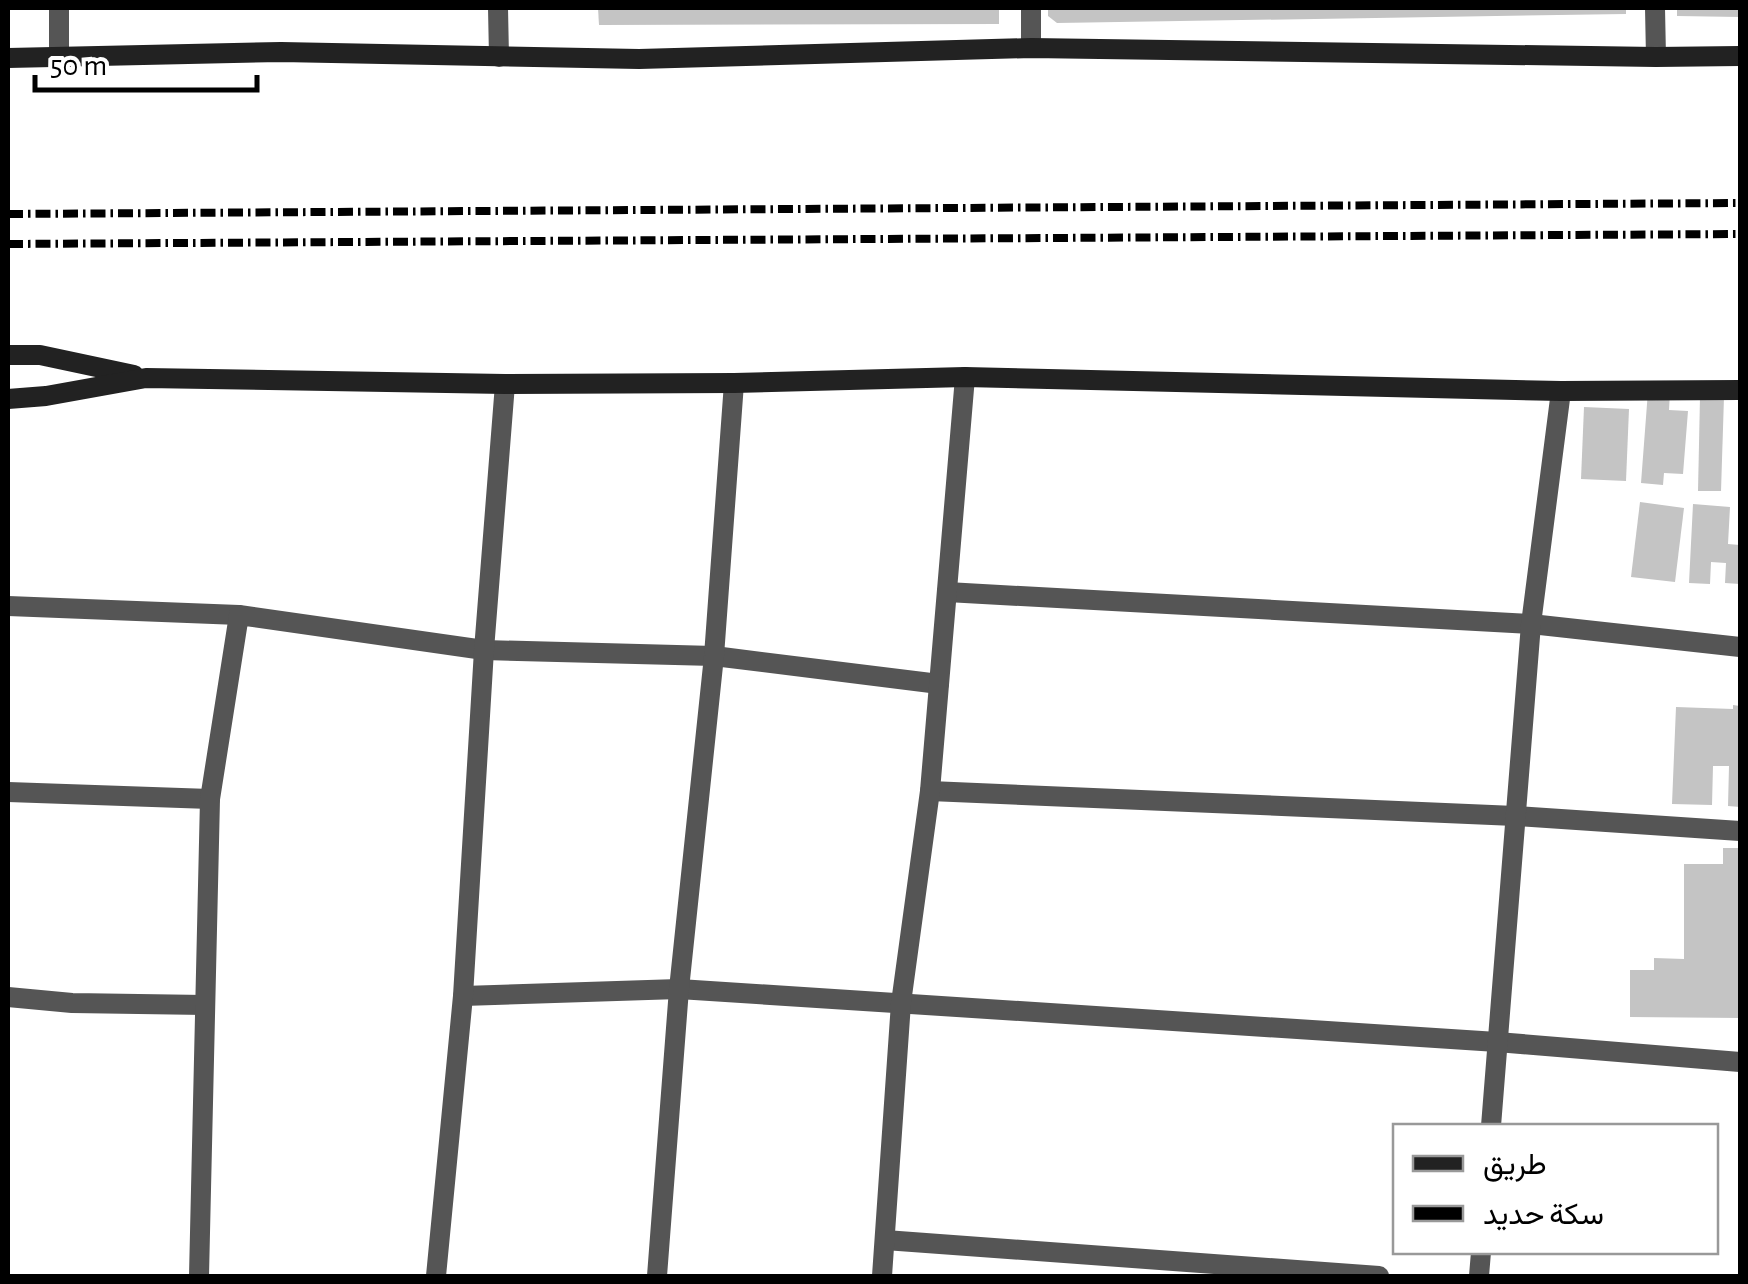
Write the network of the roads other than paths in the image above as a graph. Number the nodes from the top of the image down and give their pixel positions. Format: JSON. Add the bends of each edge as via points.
{"nodes":[{"id":1,"x":58,"y":8,"type":"edge"},
{"id":2,"x":498,"y":8,"type":"edge"},
{"id":3,"x":1031,"y":8,"type":"edge"},
{"id":4,"x":1655,"y":8,"type":"edge"},
{"id":5,"x":1031,"y":48,"type":"junction"},
{"id":6,"x":499,"y":56,"type":"junction"},
{"id":7,"x":1740,"y":56,"type":"edge"},
{"id":8,"x":1656,"y":57,"type":"junction"},
{"id":9,"x":8,"y":58,"type":"edge"},
{"id":10,"x":58,"y":59,"type":"junction"},
{"id":11,"x":8,"y":355,"type":"edge"},
{"id":12,"x":965,"y":377,"type":"junction"},
{"id":13,"x":146,"y":378,"type":"junction"},
{"id":14,"x":506,"y":384,"type":"junction"},
{"id":15,"x":734,"y":384,"type":"junction"},
{"id":16,"x":1740,"y":390,"type":"edge"},
{"id":17,"x":1561,"y":391,"type":"junction"},
{"id":18,"x":8,"y":399,"type":"edge"},
{"id":19,"x":947,"y":592,"type":"junction"},
{"id":20,"x":8,"y":606,"type":"edge"},
{"id":21,"x":238,"y":615,"type":"junction"},
{"id":22,"x":1531,"y":624,"type":"junction"},
{"id":23,"x":1740,"y":647,"type":"edge"},
{"id":24,"x":484,"y":650,"type":"junction"},
{"id":25,"x":714,"y":656,"type":"junction"},
{"id":26,"x":939,"y":684,"type":"junction"},
{"id":27,"x":930,"y":791,"type":"junction"},
{"id":28,"x":8,"y":792,"type":"edge"},
{"id":29,"x":210,"y":799,"type":"junction"},
{"id":30,"x":1515,"y":816,"type":"junction"},
{"id":31,"x":1740,"y":832,"type":"edge"},
{"id":32,"x":679,"y":989,"type":"junction"},
{"id":33,"x":463,"y":996,"type":"junction"},
{"id":34,"x":8,"y":998,"type":"edge"},
{"id":35,"x":901,"y":1004,"type":"junction"},
{"id":36,"x":205,"y":1005,"type":"junction"},
{"id":37,"x":1497,"y":1042,"type":"junction"},
{"id":38,"x":1740,"y":1062,"type":"edge"},
{"id":39,"x":1491,"y":1124,"type":"edge"},
{"id":40,"x":885,"y":1240,"type":"junction"},
{"id":41,"x":199,"y":1276,"type":"edge"},
{"id":42,"x":436,"y":1276,"type":"edge"},
{"id":43,"x":657,"y":1276,"type":"edge"},
{"id":44,"x":882,"y":1276,"type":"edge"},
{"id":45,"x":1379,"y":1276,"type":"edge"}],
"edges":[{"from":1,"to":10,"type":"street"},
{"from":2,"to":6,"type":"street"},
{"from":3,"to":5,"type":"street"},
{"from":4,"to":8,"type":"street"},
{"from":5,"to":6,"type":"street","via":[[639,59]]},
{"from":5,"to":8,"type":"street"},
{"from":6,"to":10,"type":"street","via":[[281,52]]},
{"from":7,"to":8,"type":"street"},
{"from":9,"to":10,"type":"street"},
{"from":11,"to":13,"type":"street","via":[[40,354]]},
{"from":12,"to":15,"type":"street"},
{"from":12,"to":17,"type":"street"},
{"from":12,"to":19,"type":"street"},
{"from":13,"to":14,"type":"street"},
{"from":13,"to":18,"type":"street"},
{"from":14,"to":15,"type":"street"},
{"from":14,"to":24,"type":"street"},
{"from":15,"to":25,"type":"street"},
{"from":16,"to":17,"type":"street"},
{"from":17,"to":22,"type":"street"},
{"from":19,"to":22,"type":"street"},
{"from":19,"to":26,"type":"street"},
{"from":20,"to":21,"type":"street"},
{"from":21,"to":24,"type":"street"},
{"from":21,"to":29,"type":"street"},
{"from":22,"to":23,"type":"street"},
{"from":22,"to":30,"type":"street"},
{"from":24,"to":25,"type":"street"},
{"from":24,"to":33,"type":"street"},
{"from":25,"to":26,"type":"street"},
{"from":25,"to":32,"type":"street"},
{"from":26,"to":27,"type":"street"},
{"from":27,"to":30,"type":"street"},
{"from":27,"to":35,"type":"street"},
{"from":28,"to":29,"type":"street"},
{"from":29,"to":36,"type":"street"},
{"from":30,"to":31,"type":"street"},
{"from":30,"to":37,"type":"street"},
{"from":32,"to":33,"type":"street"},
{"from":32,"to":35,"type":"street"},
{"from":32,"to":43,"type":"street"},
{"from":33,"to":42,"type":"street"},
{"from":34,"to":36,"type":"street"},
{"from":35,"to":37,"type":"street"},
{"from":35,"to":40,"type":"street"},
{"from":36,"to":41,"type":"street"},
{"from":37,"to":38,"type":"street"},
{"from":37,"to":39,"type":"street"},
{"from":40,"to":44,"type":"street"},
{"from":40,"to":45,"type":"street"}]}
